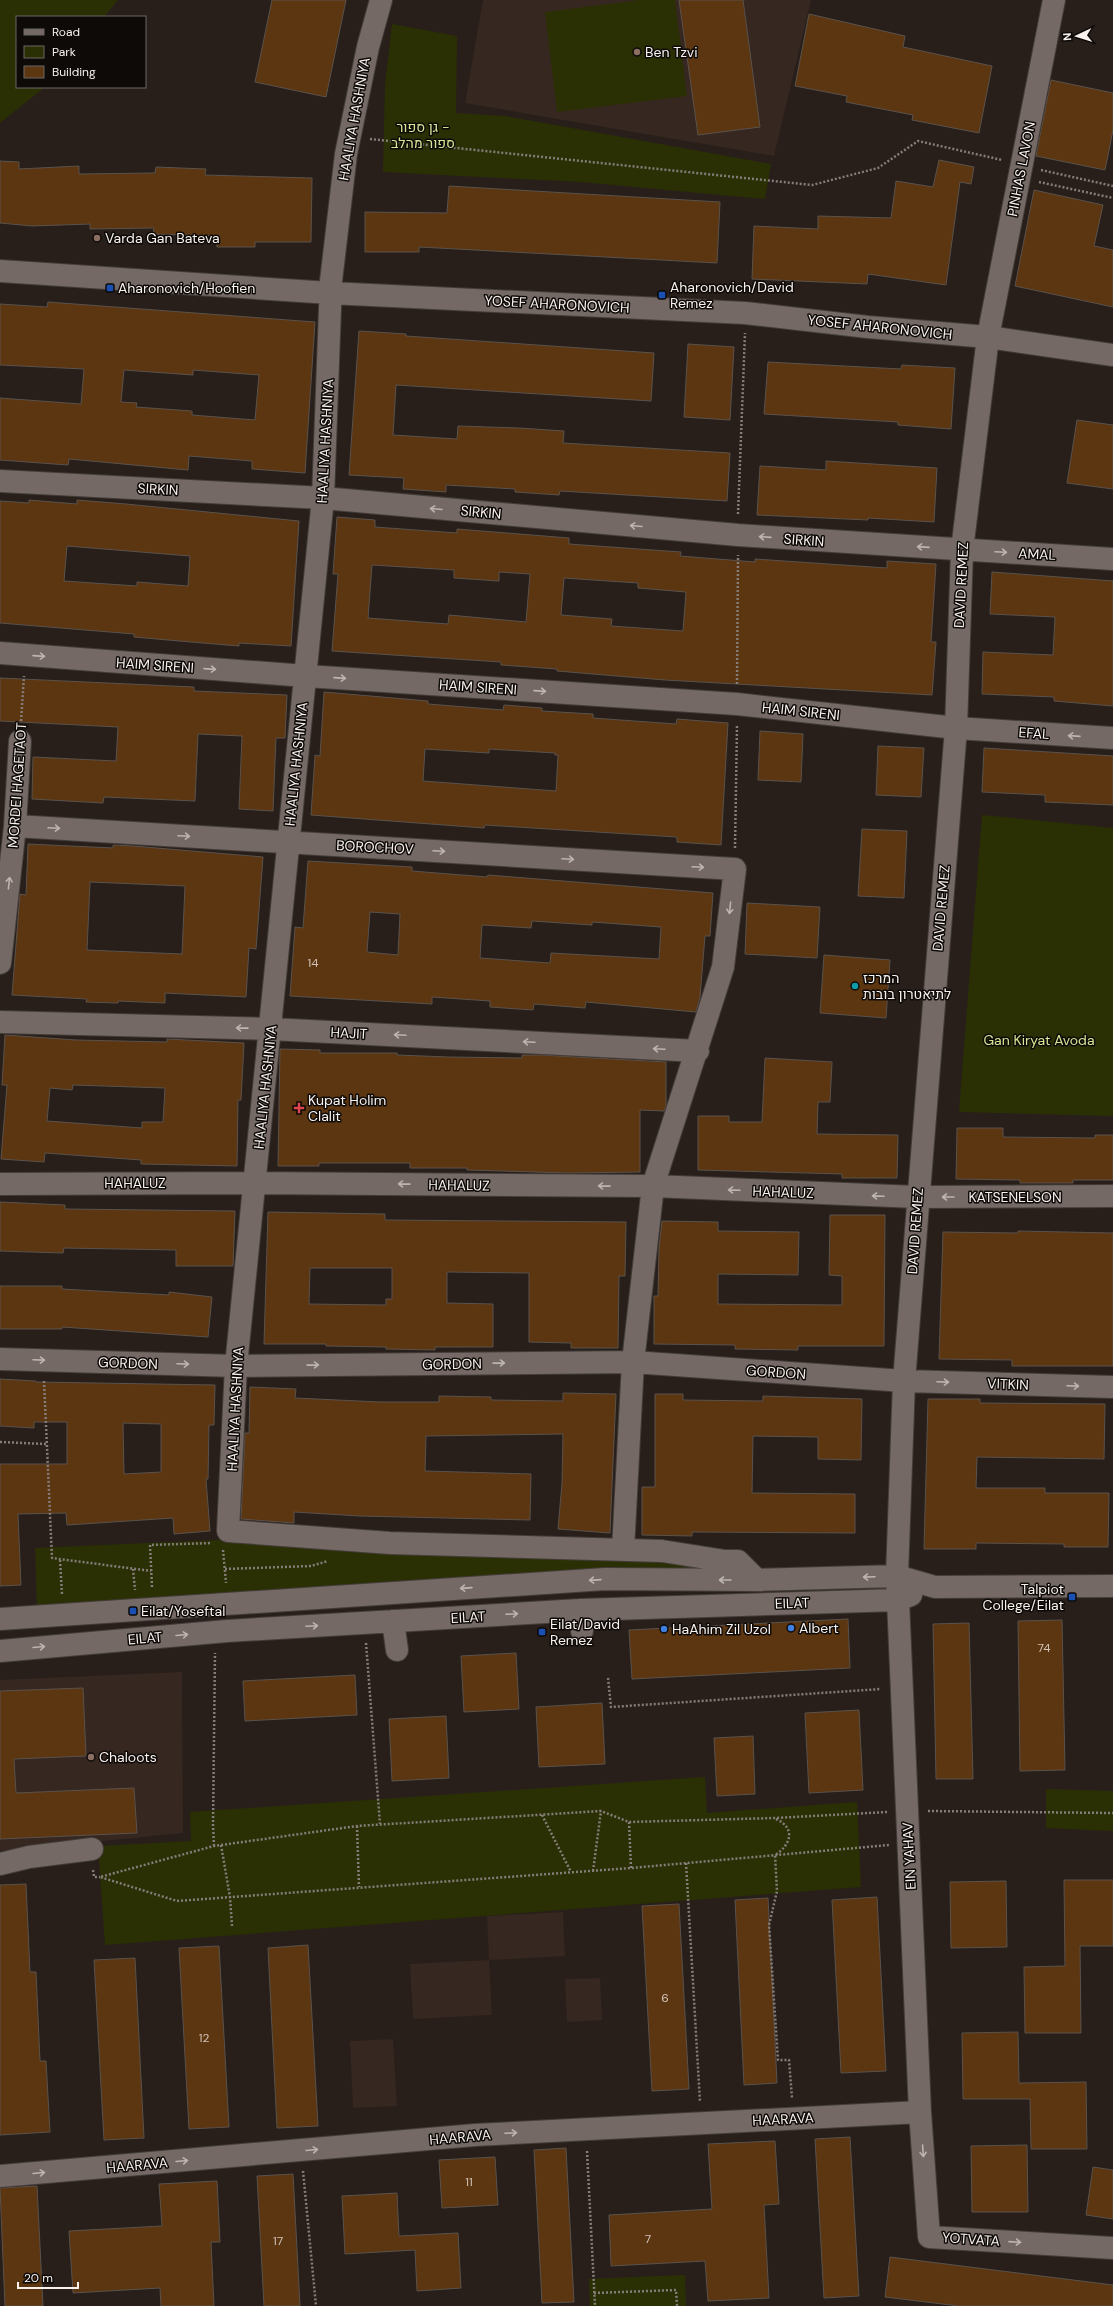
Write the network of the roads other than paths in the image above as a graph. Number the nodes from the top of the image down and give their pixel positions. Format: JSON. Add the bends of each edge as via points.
{"nodes":[{"id":1,"x":381,"y":0,"type":"edge"},
{"id":2,"x":1054,"y":0,"type":"edge"},
{"id":3,"x":0,"y":271,"type":"edge"},
{"id":4,"x":330,"y":293,"type":"junction"},
{"id":5,"x":988,"y":337,"type":"junction"},
{"id":6,"x":1113,"y":355,"type":"edge"},
{"id":7,"x":0,"y":481,"type":"edge"},
{"id":8,"x":323,"y":498,"type":"junction"},
{"id":9,"x":962,"y":550,"type":"junction"},
{"id":10,"x":1113,"y":559,"type":"edge"},
{"id":11,"x":0,"y":653,"type":"edge"},
{"id":12,"x":306,"y":676,"type":"junction"},
{"id":13,"x":956,"y":728,"type":"junction"},
{"id":14,"x":1113,"y":738,"type":"edge"},
{"id":15,"x":20,"y":742,"type":"road end"},
{"id":16,"x":15,"y":826,"type":"junction"},
{"id":17,"x":288,"y":842,"type":"junction"},
{"id":18,"x":0,"y":964,"type":"edge"},
{"id":19,"x":0,"y":1022,"type":"edge"},
{"id":20,"x":271,"y":1029,"type":"junction"},
{"id":21,"x":698,"y":1051,"type":"junction"},
{"id":22,"x":254,"y":1183,"type":"junction"},
{"id":23,"x":0,"y":1184,"type":"edge"},
{"id":24,"x":653,"y":1186,"type":"junction"},
{"id":25,"x":1113,"y":1196,"type":"edge"},
{"id":26,"x":917,"y":1197,"type":"junction"},
{"id":27,"x":0,"y":1359,"type":"edge"},
{"id":28,"x":633,"y":1362,"type":"junction"},
{"id":29,"x":236,"y":1366,"type":"junction"},
{"id":30,"x":904,"y":1381,"type":"junction"},
{"id":31,"x":1113,"y":1387,"type":"edge"},
{"id":32,"x":624,"y":1550,"type":"junction"},
{"id":33,"x":897,"y":1576,"type":"junction"},
{"id":34,"x":757,"y":1580,"type":"junction"},
{"id":35,"x":1113,"y":1586,"type":"edge"},
{"id":36,"x":935,"y":1587,"type":"junction"},
{"id":37,"x":898,"y":1600,"type":"junction"},
{"id":38,"x":580,"y":1610,"type":"junction"},
{"id":39,"x":0,"y":1619,"type":"edge"},
{"id":40,"x":393,"y":1621,"type":"junction"},
{"id":41,"x":582,"y":1631,"type":"dead end"},
{"id":42,"x":398,"y":1650,"type":"dead end"},
{"id":43,"x":0,"y":1651,"type":"edge"},
{"id":44,"x":92,"y":1850,"type":"dead end"},
{"id":45,"x":0,"y":1864,"type":"edge"},
{"id":46,"x":920,"y":2112,"type":"junction"},
{"id":47,"x":0,"y":2176,"type":"edge"},
{"id":48,"x":1113,"y":2248,"type":"edge"}],
"edges":[{"from":1,"to":4,"type":"street","name":"HAALIYA HASHNIYA","via":[[349,137]]},
{"from":2,"to":5,"type":"street","name":"PINHAS LAVON"},
{"from":3,"to":4,"type":"street","name":"YOSEF AHARONOVICH"},
{"from":4,"to":5,"type":"street","name":"YOSEF AHARONOVICH","via":[[745,313]]},
{"from":4,"to":8,"type":"street","name":"HAALIYA HASHNIYA"},
{"from":5,"to":6,"type":"street","name":"YOSEF AHARONOVICH"},
{"from":5,"to":9,"type":"street","name":"DAVID REMEZ"},
{"from":7,"to":8,"type":"street","name":"SIRKIN"},
{"from":9,"to":8,"type":"street","name":"SIRKIN","one_way":true,"via":[[738,535]]},
{"from":8,"to":12,"type":"street","name":"HAALIYA HASHNIYA"},
{"from":9,"to":10,"type":"street","name":"AMAL","one_way":true},
{"from":9,"to":13,"type":"street","name":"DAVID REMEZ"},
{"from":11,"to":12,"type":"street","name":"HAIM SIRENI","one_way":true},
{"from":12,"to":13,"type":"street","name":"HAIM SIRENI","one_way":true,"via":[[737,704]]},
{"from":12,"to":17,"type":"street","name":"HAALIYA HASHNIYA"},
{"from":14,"to":13,"type":"street","name":"EFAL","one_way":true},
{"from":13,"to":26,"type":"street","name":"DAVID REMEZ"},
{"from":15,"to":16,"type":"street","name":"MORDEI HAGETAOT"},
{"from":16,"to":17,"type":"street","name":"BOROCHOV","one_way":true},
{"from":18,"to":16,"type":"street","name":"MORDEI HAGETAOT","one_way":true},
{"from":17,"to":20,"type":"street","name":"HAALIYA HASHNIYA"},
{"from":17,"to":21,"type":"street","name":"BOROCHOV","one_way":true,"via":[[735,869],[723,967]]},
{"from":20,"to":19,"type":"street","name":"HAJIT","one_way":true},
{"from":21,"to":20,"type":"street","name":"HAJIT","one_way":true},
{"from":20,"to":22,"type":"street","name":"HAALIYA HASHNIYA"},
{"from":21,"to":24,"type":"street"},
{"from":22,"to":23,"type":"street","name":"HAHALUZ"},
{"from":24,"to":22,"type":"street","name":"HAHALUZ","one_way":true},
{"from":22,"to":29,"type":"street","name":"HAALIYA HASHNIYA"},
{"from":26,"to":24,"type":"street","name":"HAHALUZ","one_way":true},
{"from":24,"to":28,"type":"street"},
{"from":25,"to":26,"type":"street","name":"KATSENELSON","one_way":true},
{"from":26,"to":30,"type":"street","name":"DAVID REMEZ"},
{"from":27,"to":29,"type":"street","name":"GORDON","one_way":true},
{"from":29,"to":28,"type":"street","name":"GORDON","one_way":true},
{"from":28,"to":30,"type":"street","name":"GORDON"},
{"from":28,"to":32,"type":"street"},
{"from":29,"to":32,"type":"street","name":"HAALIYA HASHNIYA","via":[[225,1537]]},
{"from":30,"to":31,"type":"street","name":"VITKIN","one_way":true},
{"from":30,"to":33,"type":"street","name":"DAVID REMEZ"},
{"from":32,"to":34,"type":"street","via":[[662,1551],[738,1561]]},
{"from":33,"to":34,"type":"street","name":"EILAT","one_way":true},
{"from":33,"to":36,"type":"street","name":"EILAT"},
{"from":33,"to":37,"type":"street","name":"DAVID REMEZ"},
{"from":34,"to":39,"type":"street","name":"EILAT","one_way":true,"via":[[605,1579]]},
{"from":35,"to":36,"type":"street","name":"EILAT"},
{"from":36,"to":37,"type":"street","name":"EILAT"},
{"from":37,"to":38,"type":"street","name":"EILAT"},
{"from":37,"to":46,"type":"street","name":"EIN YAHAV","via":[[910,1829]]},
{"from":40,"to":38,"type":"street","name":"EILAT","one_way":true},
{"from":38,"to":41,"type":"street"},
{"from":40,"to":42,"type":"street"},
{"from":43,"to":40,"type":"street","name":"EILAT","one_way":true,"via":[[216,1632]]},
{"from":44,"to":45,"type":"street","via":[[29,1857]]},
{"from":47,"to":46,"type":"street","name":"HAARAVA","one_way":true,"via":[[475,2135],[586,2129],[627,2132],[701,2123]]},
{"from":46,"to":48,"type":"street","name":"YOTVATA","one_way":true,"via":[[929,2237]]}]}
